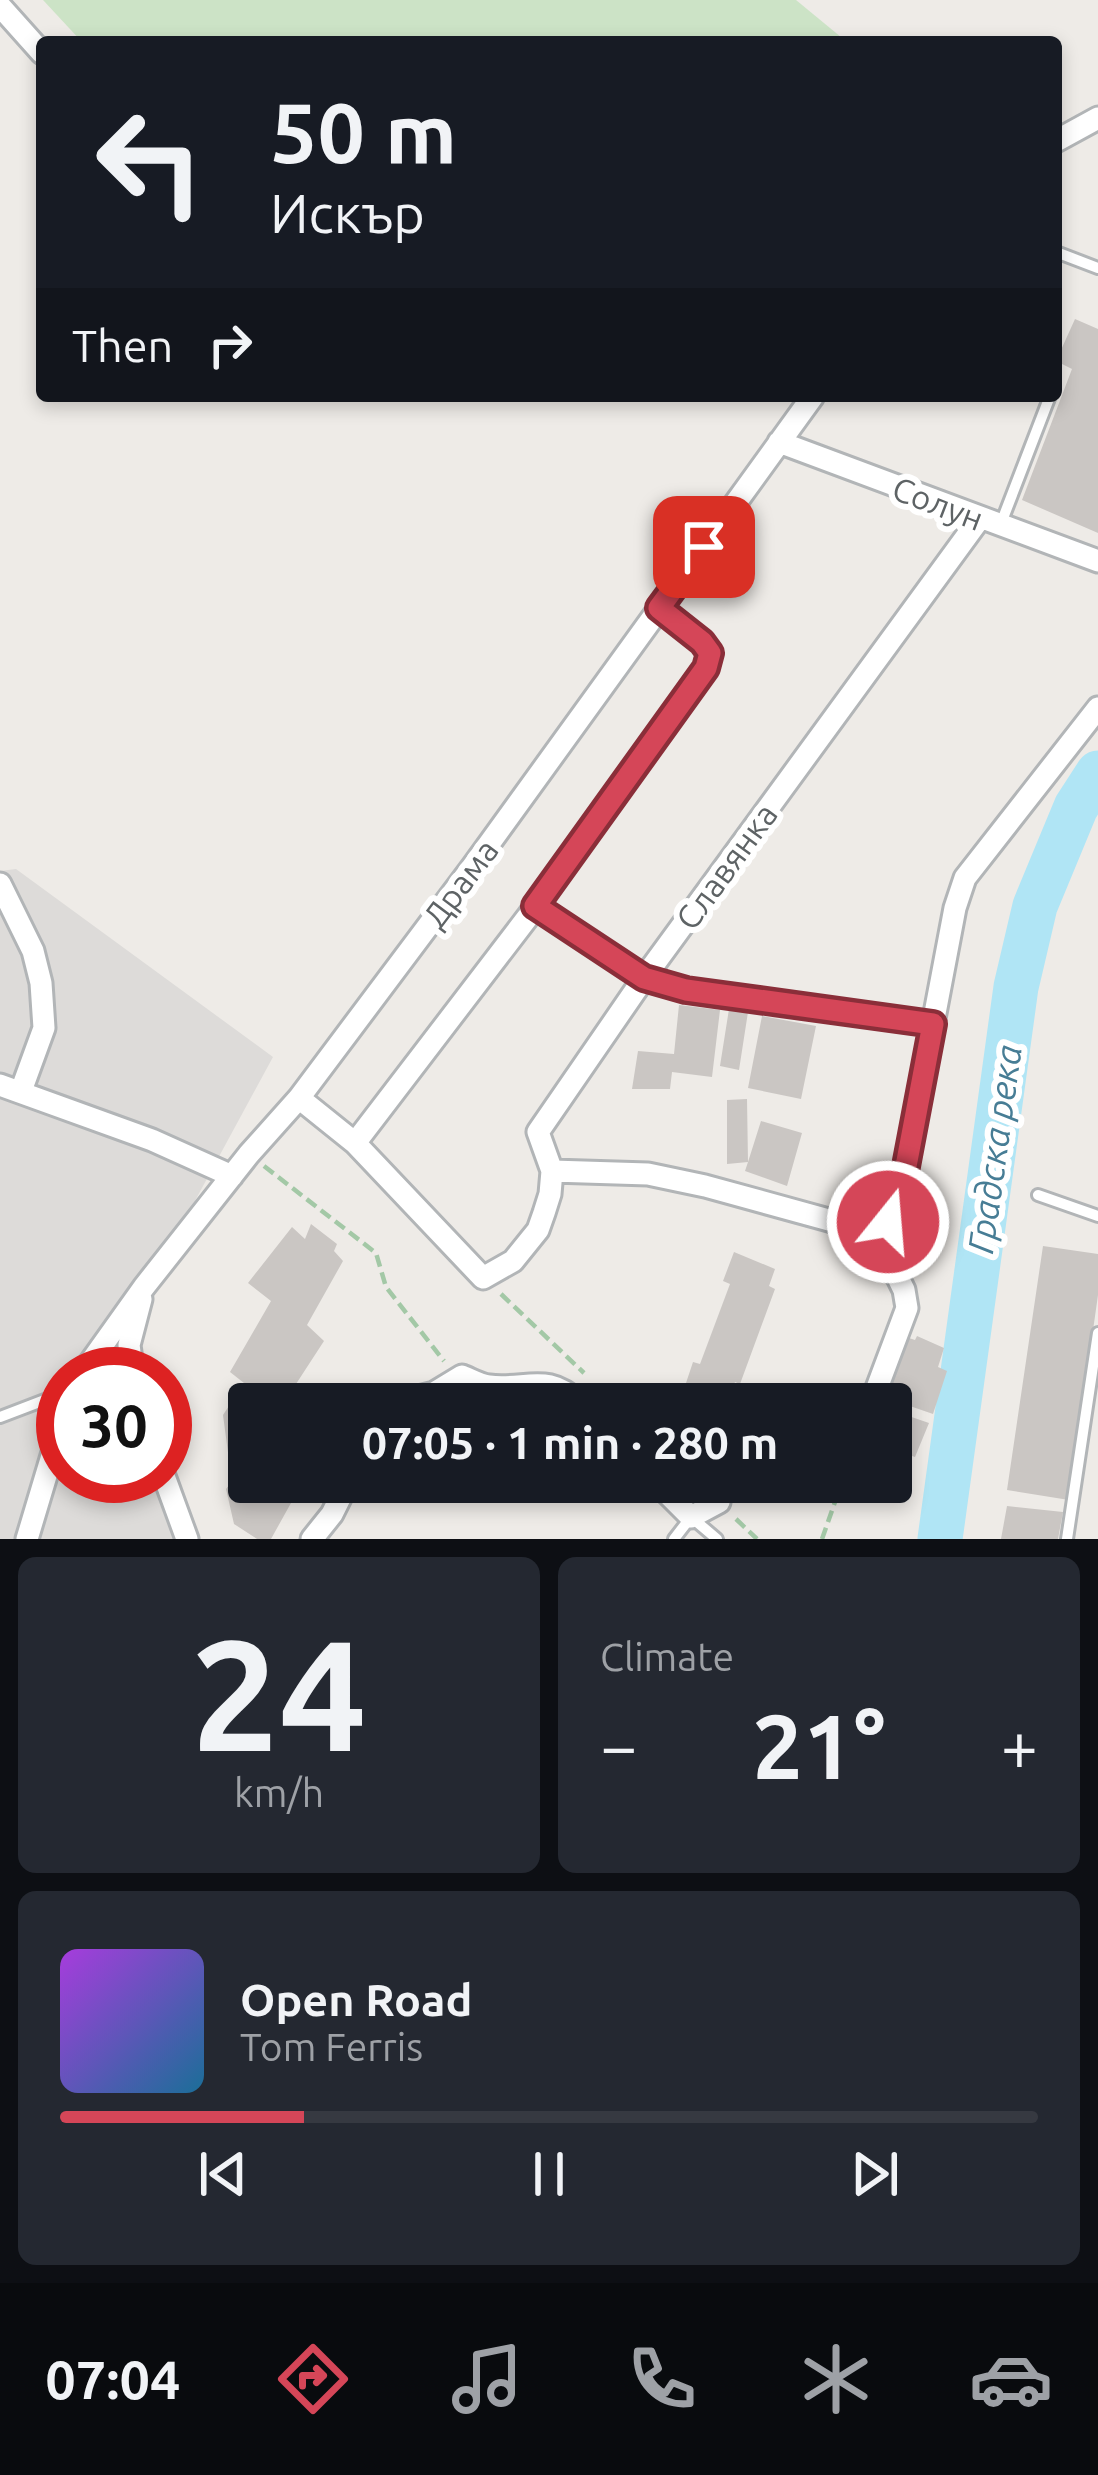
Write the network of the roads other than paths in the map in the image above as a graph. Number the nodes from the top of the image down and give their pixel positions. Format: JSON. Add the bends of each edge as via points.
{"nodes":[{"id":1,"x":0,"y":5,"type":"edge"},
{"id":2,"x":36,"y":46,"type":"edge"},
{"id":3,"x":1098,"y":118,"type":"edge"},
{"id":4,"x":1062,"y":138,"type":"edge"},
{"id":5,"x":1062,"y":254,"type":"edge"},
{"id":6,"x":1098,"y":268,"type":"edge"},
{"id":7,"x":809,"y":402,"type":"edge"},
{"id":8,"x":1047,"y":402,"type":"edge"},
{"id":9,"x":779,"y":442,"type":"junction"},
{"id":10,"x":990,"y":522,"type":"junction"},
{"id":11,"x":1098,"y":560,"type":"edge"},
{"id":12,"x":659,"y":608,"type":"junction"},
{"id":13,"x":1098,"y":708,"type":"edge"},
{"id":14,"x":0,"y":884,"type":"edge"},
{"id":15,"x":535,"y":906,"type":"junction"},
{"id":16,"x":644,"y":978,"type":"junction"},
{"id":17,"x":933,"y":1024,"type":"junction"},
{"id":18,"x":10,"y":1088,"type":"edge"},
{"id":19,"x":299,"y":1098,"type":"junction"},
{"id":20,"x":355,"y":1143,"type":"junction"},
{"id":21,"x":552,"y":1171,"type":"junction"},
{"id":22,"x":232,"y":1176,"type":"junction"},
{"id":23,"x":1038,"y":1195,"type":"dead end"},
{"id":24,"x":1098,"y":1216,"type":"edge"},
{"id":25,"x":876,"y":1233,"type":"junction"},
{"id":26,"x":144,"y":1287,"type":"junction"},
{"id":27,"x":1098,"y":1333,"type":"edge"},
{"id":28,"x":101,"y":1347,"type":"edge"},
{"id":29,"x":129,"y":1347,"type":"edge"},
{"id":30,"x":450,"y":1383,"type":"edge"},
{"id":31,"x":481,"y":1383,"type":"edge"},
{"id":32,"x":880,"y":1383,"type":"edge"},
{"id":33,"x":36,"y":1404,"type":"edge"},
{"id":34,"x":0,"y":1418,"type":"edge"},
{"id":35,"x":38,"y":1503,"type":"edge"},
{"id":36,"x":174,"y":1503,"type":"edge"},
{"id":37,"x":338,"y":1503,"type":"edge"},
{"id":38,"x":677,"y":1503,"type":"edge"},
{"id":39,"x":709,"y":1503,"type":"edge"},
{"id":40,"x":691,"y":1517,"type":"junction"},
{"id":41,"x":27,"y":1539,"type":"edge"},
{"id":42,"x":187,"y":1539,"type":"edge"},
{"id":43,"x":312,"y":1539,"type":"edge"},
{"id":44,"x":674,"y":1539,"type":"edge"},
{"id":45,"x":717,"y":1539,"type":"edge"},
{"id":46,"x":1067,"y":1539,"type":"edge"}],
"edges":[{"from":1,"to":2,"type":"street"},
{"from":3,"to":4,"type":"street"},
{"from":5,"to":6,"type":"lane"},
{"from":7,"to":9,"type":"street","name":"Драма"},
{"from":8,"to":10,"type":"lane"},
{"from":9,"to":10,"type":"street","name":"Солун"},
{"from":9,"to":12,"type":"street","name":"Драма"},
{"from":10,"to":11,"type":"street","name":"Солун"},
{"from":10,"to":16,"type":"street","name":"Славянка"},
{"from":12,"to":15,"type":"street","via":[[702,642],[710,653],[706,668]]},
{"from":12,"to":19,"type":"street","name":"Драма"},
{"from":13,"to":17,"type":"street","via":[[965,878]]},
{"from":14,"to":18,"type":"street","via":[[33,951],[44,1028]]},
{"from":15,"to":16,"type":"street"},
{"from":15,"to":20,"type":"street"},
{"from":16,"to":17,"type":"street"},
{"from":16,"to":21,"type":"street","name":"Славянка","via":[[538,1132]]},
{"from":17,"to":25,"type":"street","via":[[899,1203]]},
{"from":18,"to":22,"type":"street"},
{"from":19,"to":20,"type":"street"},
{"from":19,"to":22,"type":"street","name":"Драма"},
{"from":20,"to":21,"type":"street","name":"Славянка","via":[[483,1278],[513,1261],[538,1230]]},
{"from":21,"to":25,"type":"street","via":[[649,1174]]},
{"from":22,"to":26,"type":"street","name":"Драма"},
{"from":23,"to":24,"type":"lane"},
{"from":25,"to":32,"type":"street","via":[[907,1308]]},
{"from":26,"to":28,"type":"street"},
{"from":26,"to":29,"type":"street","name":"Драма"},
{"from":27,"to":46,"type":"lane"},
{"from":30,"to":31,"type":"street","via":[[462,1376]]},
{"from":33,"to":34,"type":"lane"},
{"from":35,"to":41,"type":"street"},
{"from":36,"to":42,"type":"street"},
{"from":37,"to":43,"type":"street"},
{"from":38,"to":40,"type":"street"},
{"from":39,"to":40,"type":"street"},
{"from":40,"to":44,"type":"lane"},
{"from":40,"to":45,"type":"lane"}]}
